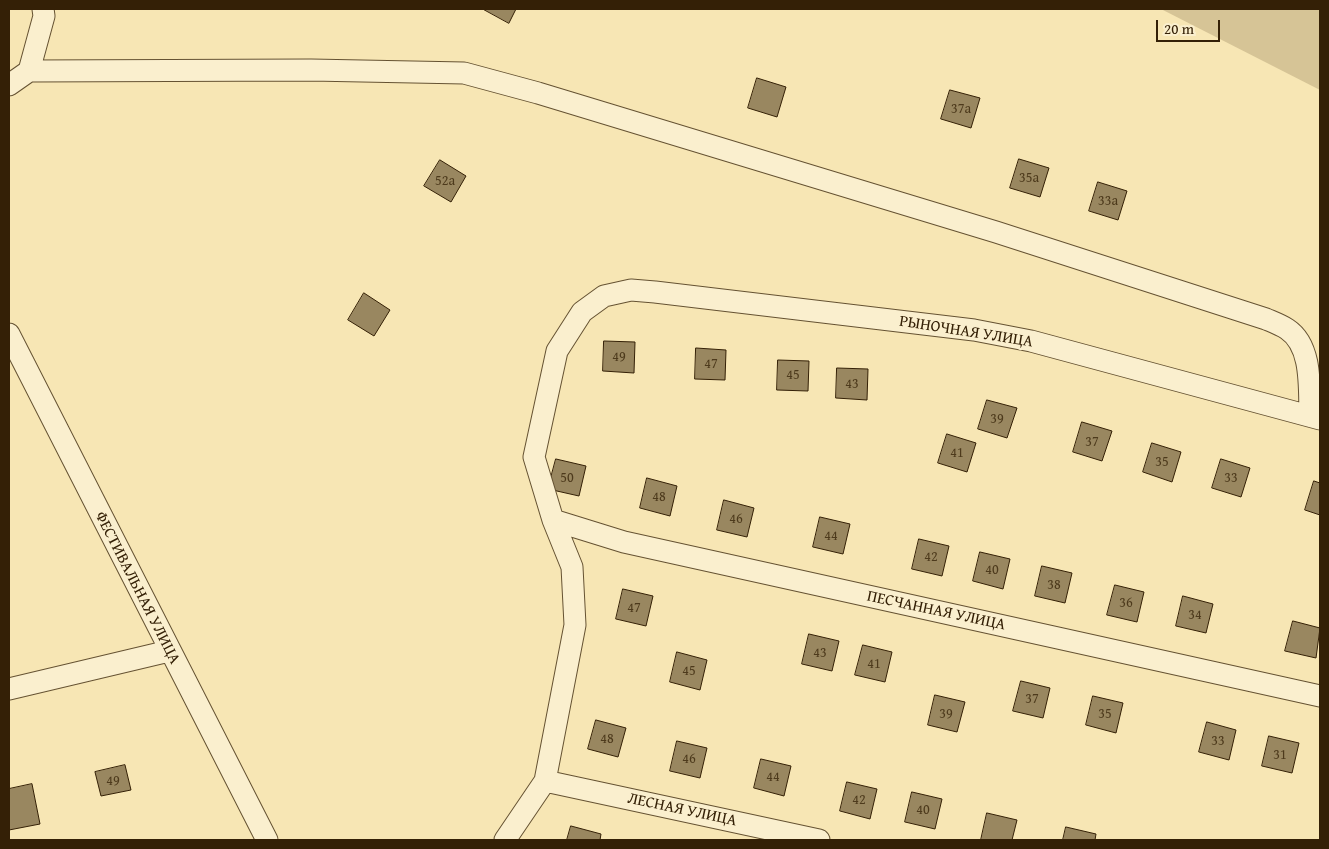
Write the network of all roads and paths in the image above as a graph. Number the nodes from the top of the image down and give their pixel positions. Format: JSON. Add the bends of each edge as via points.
{"nodes":[{"id":1,"x":43,"y":9,"type":"edge"},
{"id":2,"x":29,"y":71,"type":"junction"},
{"id":3,"x":9,"y":85,"type":"edge"},
{"id":4,"x":9,"y":334,"type":"edge"},
{"id":5,"x":1315,"y":417,"type":"edge"},
{"id":6,"x":553,"y":520,"type":"junction"},
{"id":7,"x":169,"y":651,"type":"junction"},
{"id":8,"x":9,"y":689,"type":"edge"},
{"id":9,"x":1320,"y":696,"type":"edge"},
{"id":10,"x":545,"y":781,"type":"junction"},
{"id":11,"x":267,"y":840,"type":"edge"},
{"id":12,"x":506,"y":840,"type":"edge"},
{"id":13,"x":819,"y":840,"type":"edge"}],
"edges":[{"from":1,"to":2,"type":"street","via":[[44,16]]},
{"from":2,"to":3,"type":"street"},
{"from":2,"to":5,"type":"street","via":[[464,73],[996,232],[1266,318],[1288,329],[1303,347]]},
{"from":4,"to":7,"type":"street","name":"ФЕСТИВАЛЬНАЯ УЛИЦА"},
{"from":5,"to":6,"type":"street","name":"РЫНОЧНАЯ УЛИЦА","via":[[1031,341],[974,330],[631,290],[604,296],[582,312],[557,351],[534,457]]},
{"from":6,"to":9,"type":"street","name":"ПЕСЧАННАЯ УЛИЦА","via":[[624,542]]},
{"from":6,"to":10,"type":"street","via":[[572,567],[575,625]]},
{"from":7,"to":8,"type":"street"},
{"from":7,"to":11,"type":"street","name":"ФЕСТИВАЛЬНАЯ УЛИЦА"},
{"from":10,"to":12,"type":"street"},
{"from":10,"to":13,"type":"street","name":"ЛЕСНАЯ УЛИЦА"}]}
